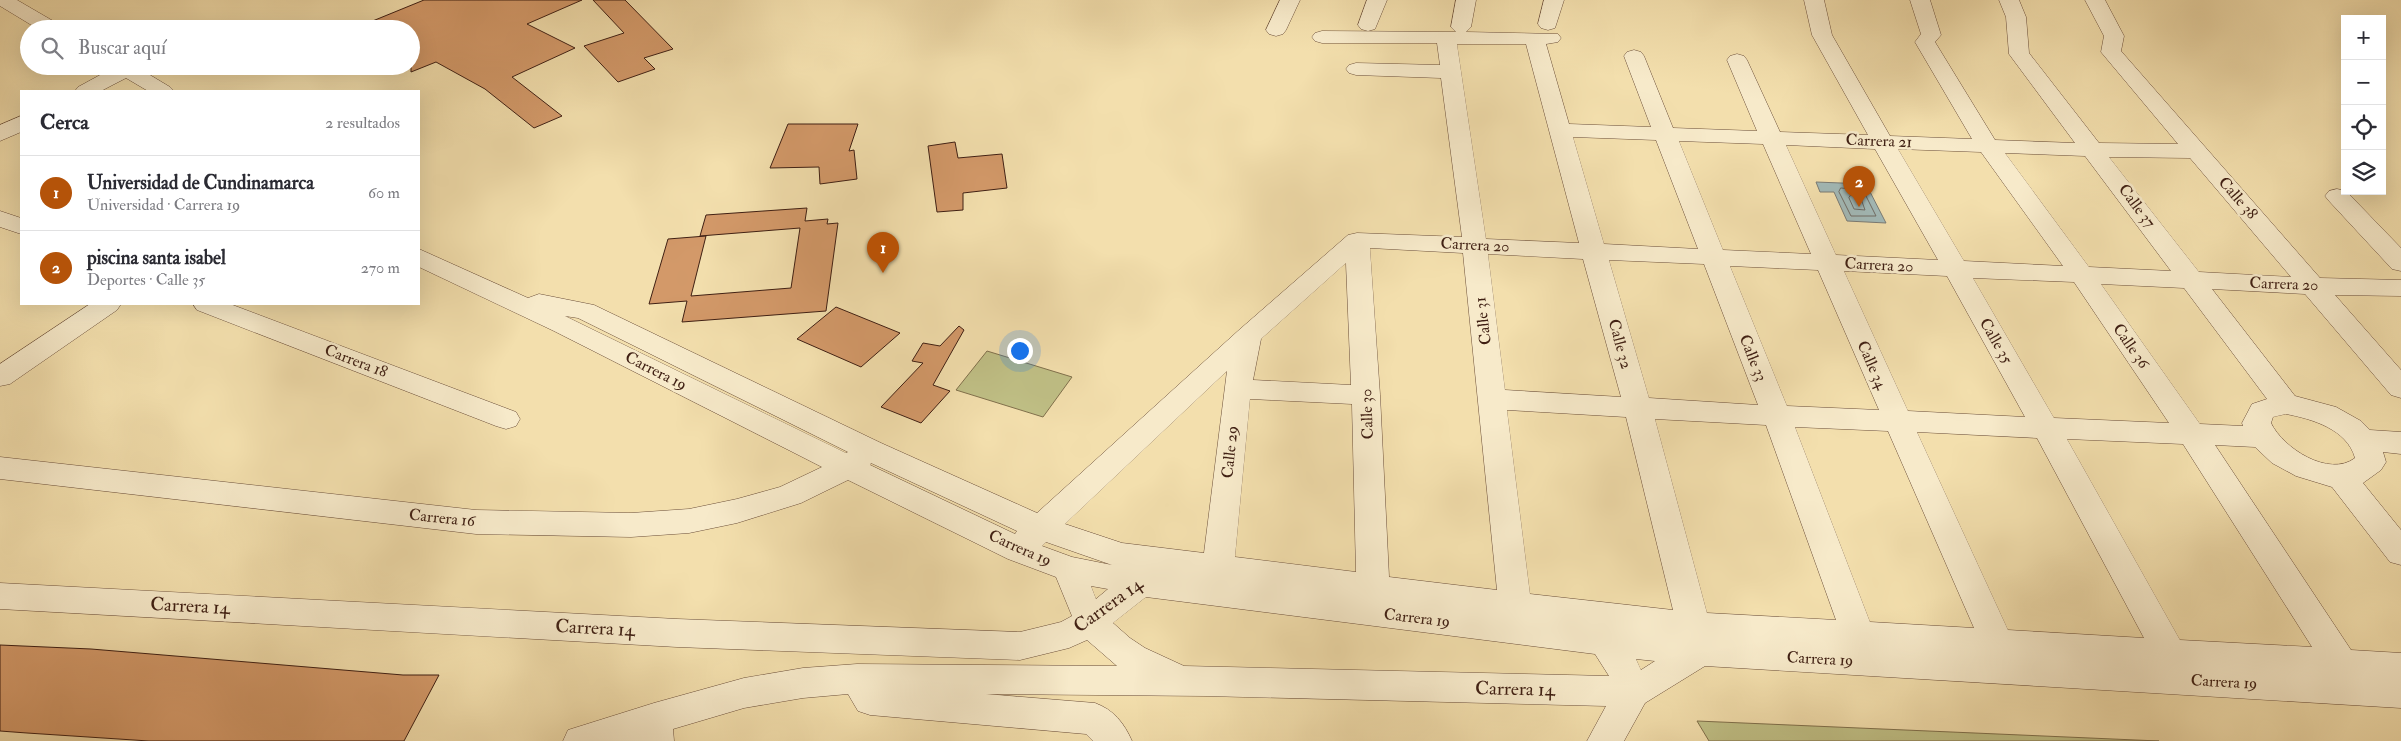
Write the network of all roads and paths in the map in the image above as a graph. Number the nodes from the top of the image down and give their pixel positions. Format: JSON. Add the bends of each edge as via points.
{"nodes":[{"id":1,"x":3,"y":0,"type":"edge"},
{"id":2,"x":1290,"y":0,"type":"edge"},
{"id":3,"x":1377,"y":0,"type":"edge"},
{"id":4,"x":1466,"y":0,"type":"edge"},
{"id":5,"x":1554,"y":0,"type":"edge"},
{"id":6,"x":1814,"y":0,"type":"edge"},
{"id":7,"x":1920,"y":0,"type":"edge"},
{"id":8,"x":2009,"y":0,"type":"edge"},
{"id":9,"x":2095,"y":0,"type":"edge"},
{"id":10,"x":37,"y":20,"type":"edge"},
{"id":11,"x":1368,"y":25,"type":"dead end"},
{"id":12,"x":1276,"y":30,"type":"dead end"},
{"id":13,"x":1454,"y":32,"type":"junction"},
{"id":14,"x":1544,"y":34,"type":"junction"},
{"id":15,"x":1322,"y":37,"type":"dead end"},
{"id":16,"x":1634,"y":56,"type":"dead end"},
{"id":17,"x":1738,"y":60,"type":"dead end"},
{"id":18,"x":1356,"y":69,"type":"dead end"},
{"id":19,"x":1452,"y":72,"type":"junction"},
{"id":20,"x":111,"y":75,"type":"edge"},
{"id":21,"x":135,"y":75,"type":"edge"},
{"id":22,"x":87,"y":90,"type":"edge"},
{"id":23,"x":161,"y":90,"type":"edge"},
{"id":24,"x":20,"y":124,"type":"edge"},
{"id":25,"x":1560,"y":130,"type":"junction"},
{"id":26,"x":0,"y":134,"type":"edge"},
{"id":27,"x":1664,"y":134,"type":"junction"},
{"id":28,"x":1772,"y":137,"type":"junction"},
{"id":29,"x":1882,"y":141,"type":"junction"},
{"id":30,"x":1987,"y":145,"type":"junction"},
{"id":31,"x":2094,"y":150,"type":"junction"},
{"id":32,"x":2198,"y":151,"type":"junction"},
{"id":33,"x":2337,"y":196,"type":"dead end"},
{"id":34,"x":0,"y":218,"type":"edge"},
{"id":35,"x":20,"y":227,"type":"edge"},
{"id":36,"x":1358,"y":240,"type":"junction"},
{"id":37,"x":1475,"y":245,"type":"junction"},
{"id":38,"x":1594,"y":251,"type":"junction"},
{"id":39,"x":420,"y":257,"type":"edge"},
{"id":40,"x":1712,"y":257,"type":"junction"},
{"id":41,"x":1827,"y":262,"type":"junction"},
{"id":42,"x":2401,"y":263,"type":"edge"},
{"id":43,"x":1955,"y":268,"type":"junction"},
{"id":44,"x":2082,"y":275,"type":"junction"},
{"id":45,"x":2193,"y":280,"type":"junction"},
{"id":46,"x":2313,"y":286,"type":"junction"},
{"id":47,"x":2401,"y":288,"type":"edge"},
{"id":48,"x":107,"y":305,"type":"edge"},
{"id":49,"x":209,"y":305,"type":"edge"},
{"id":50,"x":1248,"y":336,"type":"junction"},
{"id":51,"x":0,"y":377,"type":"edge"},
{"id":52,"x":2401,"y":388,"type":"edge"},
{"id":53,"x":1237,"y":389,"type":"junction"},
{"id":54,"x":1366,"y":395,"type":"junction"},
{"id":55,"x":1492,"y":399,"type":"junction"},
{"id":56,"x":2286,"y":404,"type":"junction"},
{"id":57,"x":1638,"y":408,"type":"junction"},
{"id":58,"x":1777,"y":416,"type":"junction"},
{"id":59,"x":506,"y":419,"type":"dead end"},
{"id":60,"x":1897,"y":421,"type":"junction"},
{"id":61,"x":2046,"y":428,"type":"junction"},
{"id":62,"x":2192,"y":434,"type":"junction"},
{"id":63,"x":2261,"y":437,"type":"junction"},
{"id":64,"x":2362,"y":440,"type":"junction"},
{"id":65,"x":2401,"y":443,"type":"edge"},
{"id":66,"x":859,"y":459,"type":"junction"},
{"id":67,"x":0,"y":468,"type":"edge"},
{"id":68,"x":2340,"y":476,"type":"junction"},
{"id":69,"x":1029,"y":539,"type":"junction"},
{"id":70,"x":2401,"y":553,"type":"edge"},
{"id":71,"x":1218,"y":568,"type":"junction"},
{"id":72,"x":1069,"y":569,"type":"junction"},
{"id":73,"x":1153,"y":572,"type":"junction"},
{"id":74,"x":1373,"y":588,"type":"junction"},
{"id":75,"x":0,"y":596,"type":"edge"},
{"id":76,"x":1515,"y":606,"type":"junction"},
{"id":77,"x":1580,"y":613,"type":"junction"},
{"id":78,"x":1090,"y":622,"type":"junction"},
{"id":79,"x":1697,"y":639,"type":"junction"},
{"id":80,"x":1607,"y":642,"type":"junction"},
{"id":81,"x":1863,"y":648,"type":"junction"},
{"id":82,"x":2002,"y":656,"type":"junction"},
{"id":83,"x":2177,"y":667,"type":"junction"},
{"id":84,"x":2401,"y":667,"type":"edge"},
{"id":85,"x":2350,"y":677,"type":"junction"},
{"id":86,"x":858,"y":679,"type":"junction"},
{"id":87,"x":1206,"y":681,"type":"junction"},
{"id":88,"x":1633,"y":692,"type":"junction"},
{"id":89,"x":2401,"y":693,"type":"edge"},
{"id":90,"x":655,"y":730,"type":"edge"},
{"id":91,"x":1105,"y":730,"type":"edge"},
{"id":92,"x":581,"y":741,"type":"edge"},
{"id":93,"x":1605,"y":741,"type":"edge"}],
"edges":[{"from":1,"to":10,"type":"street"},
{"from":2,"to":12,"type":"street"},
{"from":3,"to":11,"type":"street"},
{"from":4,"to":13,"type":"street"},
{"from":5,"to":14,"type":"street"},
{"from":6,"to":29,"type":"street","name":"Calle 35","via":[[1822,35]]},
{"from":7,"to":30,"type":"street","name":"Calle 36","via":[[1931,35],[1925,42]]},
{"from":8,"to":31,"type":"street","name":"Calle 37","via":[[2016,17],[2019,54]]},
{"from":9,"to":32,"type":"street","name":"Calle 38","via":[[2114,36],[2111,52]]},
{"from":13,"to":14,"type":"street"},
{"from":13,"to":15,"type":"street"},
{"from":13,"to":19,"type":"street","name":"Calle 31"},
{"from":14,"to":25,"type":"street","name":"Calle 32"},
{"from":16,"to":27,"type":"street","name":"Calle 33"},
{"from":17,"to":28,"type":"street","name":"Calle 34"},
{"from":18,"to":19,"type":"street"},
{"from":19,"to":37,"type":"street","name":"Calle 31"},
{"from":20,"to":22,"type":"street"},
{"from":21,"to":23,"type":"street"},
{"from":24,"to":26,"type":"street"},
{"from":25,"to":27,"type":"street","name":"Carrera 21"},
{"from":25,"to":38,"type":"street","name":"Calle 32"},
{"from":27,"to":28,"type":"street","name":"Carrera 21"},
{"from":27,"to":40,"type":"street","name":"Calle 33"},
{"from":28,"to":29,"type":"street","name":"Carrera 21"},
{"from":28,"to":41,"type":"street","name":"Calle 34"},
{"from":29,"to":30,"type":"street","name":"Carrera 21"},
{"from":29,"to":43,"type":"street","name":"Calle 35"},
{"from":30,"to":31,"type":"street","name":"Carrera 21"},
{"from":30,"to":44,"type":"street","name":"Calle 36"},
{"from":31,"to":32,"type":"street","name":"Carrera 21"},
{"from":31,"to":45,"type":"street","name":"Calle 37"},
{"from":32,"to":46,"type":"street","name":"Calle 38"},
{"from":33,"to":42,"type":"street"},
{"from":34,"to":35,"type":"street"},
{"from":36,"to":37,"type":"street","name":"Carrera 20"},
{"from":36,"to":50,"type":"street"},
{"from":36,"to":54,"type":"street","name":"Calle 30"},
{"from":37,"to":38,"type":"street","name":"Carrera 20"},
{"from":37,"to":55,"type":"street","name":"Calle 31"},
{"from":38,"to":40,"type":"street","name":"Carrera 20"},
{"from":38,"to":57,"type":"street","name":"Calle 32"},
{"from":39,"to":66,"type":"street","name":"Carrera 19"},
{"from":40,"to":41,"type":"street","name":"Carrera 20"},
{"from":40,"to":58,"type":"street","name":"Calle 33"},
{"from":41,"to":43,"type":"street","name":"Carrera 20"},
{"from":41,"to":60,"type":"street","name":"Calle 34"},
{"from":43,"to":44,"type":"street","name":"Carrera 20"},
{"from":43,"to":61,"type":"street","name":"Calle 35"},
{"from":44,"to":45,"type":"street","name":"Carrera 20"},
{"from":44,"to":62,"type":"street","name":"Calle 36"},
{"from":45,"to":46,"type":"street","name":"Carrera 20"},
{"from":45,"to":56,"type":"street","name":"Calle 37"},
{"from":46,"to":47,"type":"street","name":"Carrera 20"},
{"from":46,"to":52,"type":"street","name":"Calle 38"},
{"from":48,"to":51,"type":"street"},
{"from":49,"to":59,"type":"street","name":"Carrera 18"},
{"from":50,"to":53,"type":"street","name":"Calle 29"},
{"from":50,"to":69,"type":"street"},
{"from":53,"to":54,"type":"street"},
{"from":53,"to":71,"type":"street","name":"Calle 29"},
{"from":54,"to":74,"type":"street","name":"Calle 30"},
{"from":55,"to":57,"type":"street"},
{"from":55,"to":76,"type":"street","name":"Calle 31"},
{"from":56,"to":63,"type":"street","via":[[2272,405],[2255,416],[2255,426]]},
{"from":56,"to":64,"type":"street","via":[[2319,412]]},
{"from":57,"to":58,"type":"street"},
{"from":57,"to":79,"type":"street","name":"Calle 32"},
{"from":58,"to":60,"type":"street"},
{"from":58,"to":81,"type":"street","name":"Calle 33"},
{"from":60,"to":61,"type":"street"},
{"from":60,"to":82,"type":"street","name":"Calle 34"},
{"from":61,"to":62,"type":"street"},
{"from":61,"to":83,"type":"street","name":"Calle 35"},
{"from":62,"to":63,"type":"street"},
{"from":62,"to":85,"type":"street","name":"Calle 36"},
{"from":63,"to":68,"type":"street","via":[[2286,459],[2304,468]]},
{"from":64,"to":65,"type":"street"},
{"from":64,"to":68,"type":"street","via":[[2370,452],[2371,462],[2366,470],[2356,475]]},
{"from":66,"to":67,"type":"street","name":"Carrera 16","via":[[790,495],[737,511],[689,521],[631,525],[476,522]]},
{"from":66,"to":69,"type":"street","name":"Carrera 19"},
{"from":68,"to":70,"type":"street"},
{"from":69,"to":72,"type":"street","name":"Carrera 19"},
{"from":69,"to":73,"type":"street","name":"Carrera 19","via":[[1088,546]]},
{"from":71,"to":73,"type":"street","name":"Carrera 19"},
{"from":71,"to":74,"type":"street","name":"Carrera 19"},
{"from":72,"to":73,"type":"street","name":"Carrera 19"},
{"from":72,"to":78,"type":"street","via":[[1080,604]]},
{"from":73,"to":78,"type":"street","name":"Carrera 14"},
{"from":73,"to":80,"type":"street","name":"Carrera 19"},
{"from":74,"to":76,"type":"street","name":"Carrera 19"},
{"from":75,"to":78,"type":"street","name":"Carrera 14","via":[[677,633],[1020,646],[1069,634]]},
{"from":76,"to":77,"type":"street","name":"Carrera 19"},
{"from":77,"to":79,"type":"street","name":"Carrera 19"},
{"from":77,"to":80,"type":"street"},
{"from":78,"to":87,"type":"street","via":[[1112,645],[1139,663],[1171,675]]},
{"from":79,"to":80,"type":"street","name":"Carrera 19"},
{"from":79,"to":81,"type":"street","name":"Carrera 19"},
{"from":79,"to":88,"type":"street"},
{"from":80,"to":88,"type":"street"},
{"from":81,"to":82,"type":"street","name":"Carrera 19"},
{"from":82,"to":83,"type":"street","name":"Carrera 19"},
{"from":83,"to":85,"type":"street","name":"Carrera 19"},
{"from":84,"to":85,"type":"street","name":"Carrera 19"},
{"from":85,"to":89,"type":"street","name":"Carrera 19"},
{"from":86,"to":87,"type":"street","name":"Carrera 14"},
{"from":86,"to":90,"type":"street","name":"Carrera 14","via":[[803,683],[744,693]]},
{"from":86,"to":91,"type":"street","via":[[870,700]]},
{"from":87,"to":88,"type":"street","name":"Carrera 14"},
{"from":88,"to":93,"type":"street"},
{"from":90,"to":92,"type":"street","name":"Carrera 14"}]}
